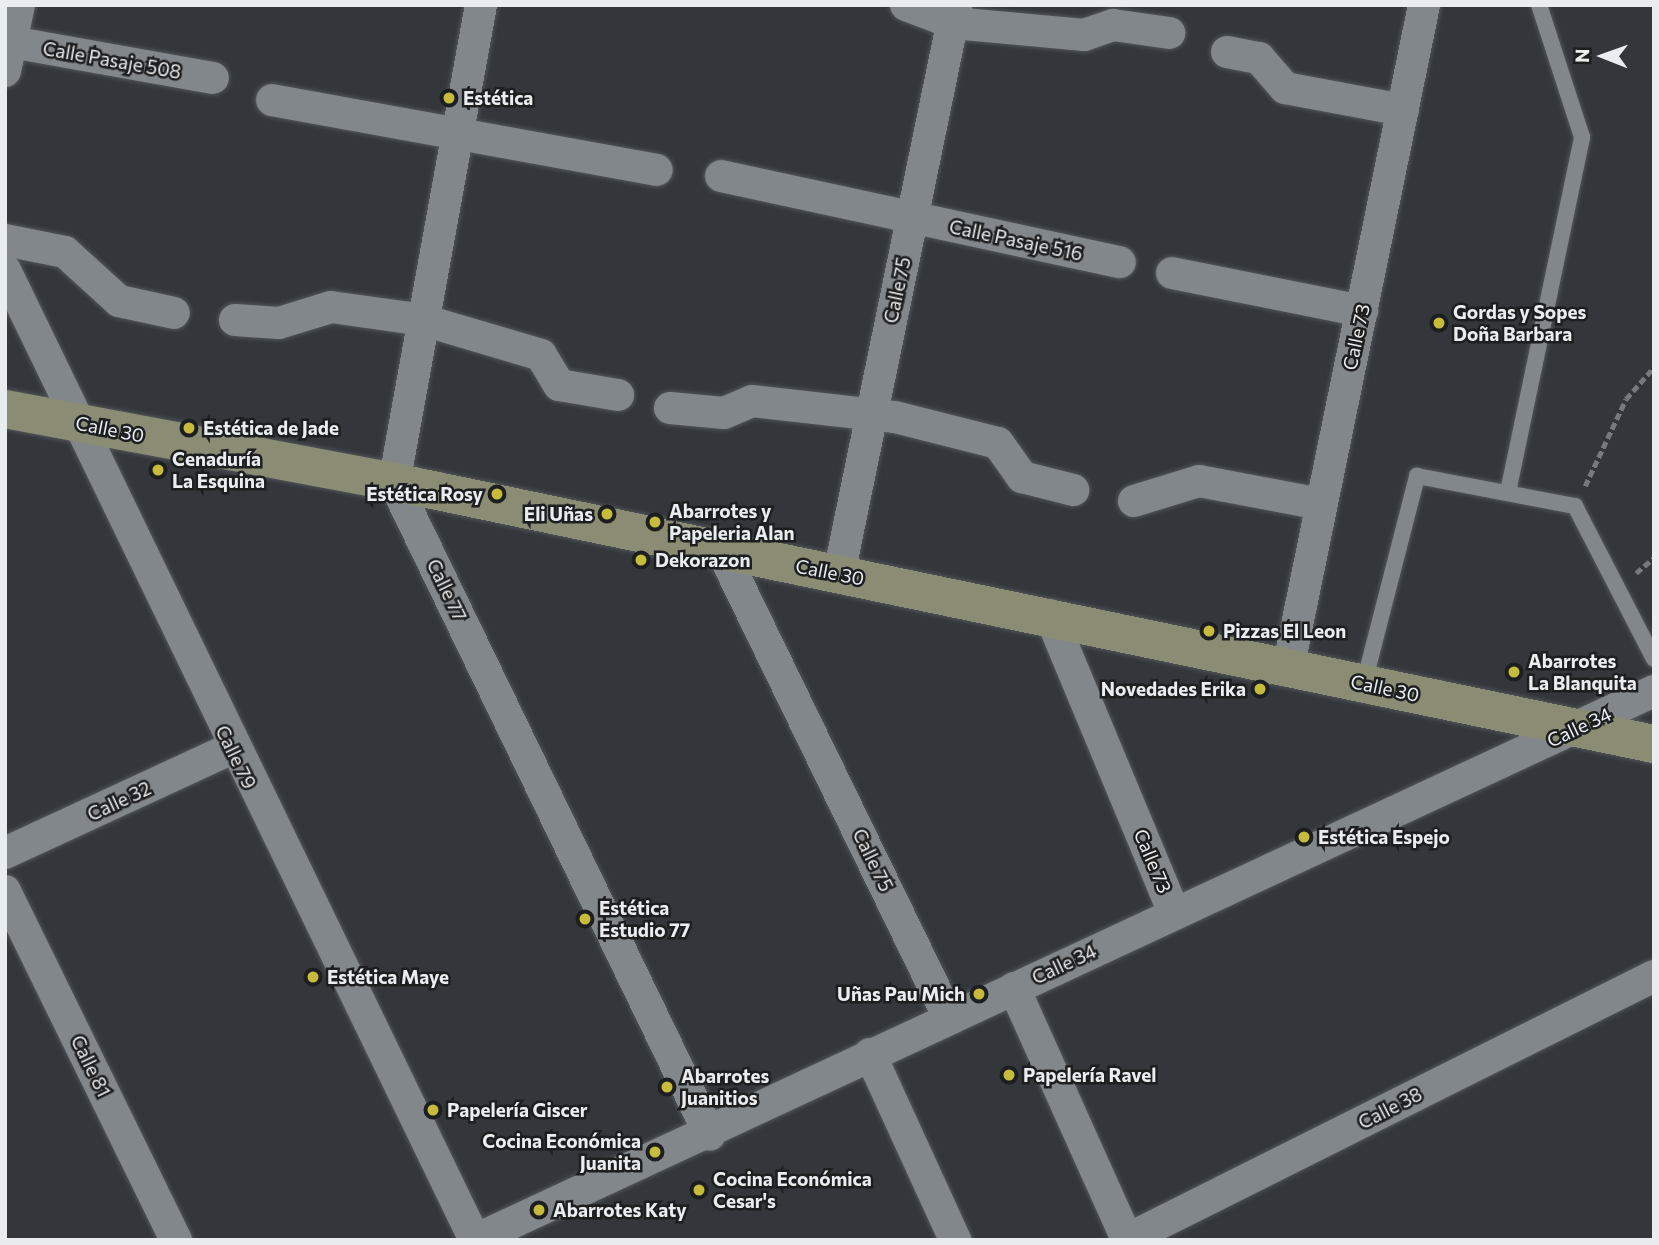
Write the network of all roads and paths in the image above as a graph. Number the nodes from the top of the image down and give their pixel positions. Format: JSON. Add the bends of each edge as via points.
{"nodes":[{"id":1,"x":19,"y":5,"type":"edge"},
{"id":2,"x":481,"y":5,"type":"edge"},
{"id":3,"x":906,"y":5,"type":"edge"},
{"id":4,"x":1424,"y":5,"type":"edge"},
{"id":5,"x":1539,"y":5,"type":"edge"},
{"id":6,"x":954,"y":14,"type":"edge"},
{"id":7,"x":1169,"y":33,"type":"dead end"},
{"id":8,"x":1227,"y":52,"type":"dead end"},
{"id":9,"x":8,"y":56,"type":"edge"},
{"id":10,"x":213,"y":78,"type":"dead end"},
{"id":11,"x":272,"y":100,"type":"dead end"},
{"id":12,"x":1403,"y":110,"type":"junction"},
{"id":13,"x":458,"y":133,"type":"junction"},
{"id":14,"x":657,"y":170,"type":"dead end"},
{"id":15,"x":721,"y":176,"type":"dead end"},
{"id":16,"x":912,"y":221,"type":"junction"},
{"id":17,"x":5,"y":240,"type":"edge"},
{"id":18,"x":1120,"y":262,"type":"dead end"},
{"id":19,"x":5,"y":270,"type":"edge"},
{"id":20,"x":1172,"y":273,"type":"dead end"},
{"id":21,"x":1362,"y":311,"type":"junction"},
{"id":22,"x":174,"y":313,"type":"dead end"},
{"id":23,"x":235,"y":320,"type":"dead end"},
{"id":24,"x":424,"y":320,"type":"junction"},
{"id":25,"x":1654,"y":368,"type":"edge"},
{"id":26,"x":618,"y":394,"type":"dead end"},
{"id":27,"x":670,"y":408,"type":"dead end"},
{"id":28,"x":5,"y":409,"type":"edge"},
{"id":29,"x":872,"y":414,"type":"junction"},
{"id":30,"x":78,"y":423,"type":"junction"},
{"id":31,"x":394,"y":482,"type":"junction"},
{"id":32,"x":1073,"y":490,"type":"dead end"},
{"id":33,"x":1508,"y":492,"type":"junction"},
{"id":34,"x":1134,"y":501,"type":"dead end"},
{"id":35,"x":1321,"y":504,"type":"junction"},
{"id":36,"x":1576,"y":506,"type":"junction"},
{"id":37,"x":722,"y":551,"type":"junction"},
{"id":38,"x":839,"y":574,"type":"junction"},
{"id":39,"x":1050,"y":615,"type":"junction"},
{"id":40,"x":1654,"y":659,"type":"edge"},
{"id":41,"x":1287,"y":669,"type":"junction"},
{"id":42,"x":1364,"y":683,"type":"junction"},
{"id":43,"x":1654,"y":691,"type":"edge"},
{"id":44,"x":1575,"y":730,"type":"junction"},
{"id":45,"x":1654,"y":744,"type":"edge"},
{"id":46,"x":232,"y":748,"type":"junction"},
{"id":47,"x":5,"y":853,"type":"edge"},
{"id":48,"x":5,"y":891,"type":"edge"},
{"id":49,"x":1174,"y":913,"type":"junction"},
{"id":50,"x":1654,"y":976,"type":"edge"},
{"id":51,"x":1014,"y":988,"type":"junction"},
{"id":52,"x":950,"y":1018,"type":"junction"},
{"id":53,"x":870,"y":1054,"type":"junction"},
{"id":54,"x":710,"y":1135,"type":"junction"},
{"id":55,"x":176,"y":1240,"type":"edge"},
{"id":56,"x":475,"y":1240,"type":"edge"},
{"id":57,"x":955,"y":1240,"type":"edge"},
{"id":58,"x":1127,"y":1240,"type":"edge"}],
"edges":[{"from":1,"to":9,"type":"street"},
{"from":2,"to":13,"type":"street"},
{"from":3,"to":6,"type":"street"},
{"from":4,"to":12,"type":"street","name":"Calle 73"},
{"from":5,"to":33,"type":"lane","via":[[1582,137]]},
{"from":6,"to":7,"type":"street","via":[[1084,35],[1113,24]]},
{"from":6,"to":16,"type":"street","name":"Calle 75"},
{"from":8,"to":12,"type":"street","via":[[1259,58],[1285,88]]},
{"from":9,"to":10,"type":"street","name":"Calle Pasaje 508"},
{"from":11,"to":13,"type":"street"},
{"from":12,"to":21,"type":"street","name":"Calle 73"},
{"from":13,"to":14,"type":"street"},
{"from":13,"to":24,"type":"street"},
{"from":15,"to":16,"type":"street","name":"Calle Pasaje 516"},
{"from":16,"to":18,"type":"street","name":"Calle Pasaje 516"},
{"from":16,"to":29,"type":"street","name":"Calle 75"},
{"from":17,"to":22,"type":"street","via":[[65,252],[119,301]]},
{"from":19,"to":30,"type":"street","name":"Calle 79"},
{"from":20,"to":21,"type":"street"},
{"from":21,"to":35,"type":"street","name":"Calle 73"},
{"from":23,"to":24,"type":"street","via":[[279,323],[331,307]]},
{"from":24,"to":26,"type":"street","via":[[541,355],[559,385]]},
{"from":24,"to":31,"type":"street"},
{"from":25,"to":36,"type":"path","via":[[1626,399]]},
{"from":27,"to":29,"type":"street","via":[[724,413],[752,401]]},
{"from":28,"to":30,"type":"street","name":"Calle 30"},
{"from":29,"to":32,"type":"street","via":[[998,443],[1022,477]]},
{"from":29,"to":38,"type":"street","name":"Calle 75"},
{"from":30,"to":31,"type":"street","name":"Calle 30"},
{"from":30,"to":46,"type":"street","name":"Calle 79"},
{"from":31,"to":37,"type":"street","name":"Calle 30"},
{"from":31,"to":54,"type":"street","name":"Calle 77"},
{"from":33,"to":36,"type":"lane"},
{"from":33,"to":42,"type":"lane","via":[[1417,476]]},
{"from":34,"to":35,"type":"street","via":[[1199,481]]},
{"from":35,"to":41,"type":"street","name":"Calle 73"},
{"from":36,"to":40,"type":"lane"},
{"from":37,"to":38,"type":"street","name":"Calle 30"},
{"from":37,"to":52,"type":"street","name":"Calle 75"},
{"from":38,"to":39,"type":"street","name":"Calle 30"},
{"from":39,"to":41,"type":"street","name":"Calle 30"},
{"from":39,"to":49,"type":"street","name":"Calle 73"},
{"from":41,"to":42,"type":"street","name":"Calle 30"},
{"from":42,"to":44,"type":"street","name":"Calle 30"},
{"from":43,"to":44,"type":"street","name":"Calle 34"},
{"from":44,"to":45,"type":"street","name":"Calle 30"},
{"from":44,"to":49,"type":"street","name":"Calle 34"},
{"from":46,"to":47,"type":"street","name":"Calle 32"},
{"from":46,"to":56,"type":"street","name":"Calle 79"},
{"from":48,"to":55,"type":"street","name":"Calle 81"},
{"from":49,"to":51,"type":"street","name":"Calle 34"},
{"from":50,"to":58,"type":"street","name":"Calle 38"},
{"from":51,"to":52,"type":"street","name":"Calle 34"},
{"from":51,"to":58,"type":"street"},
{"from":52,"to":53,"type":"street","name":"Calle 34"},
{"from":53,"to":54,"type":"street","name":"Calle 34"},
{"from":53,"to":57,"type":"street"},
{"from":54,"to":56,"type":"street","name":"Calle 34"}]}
